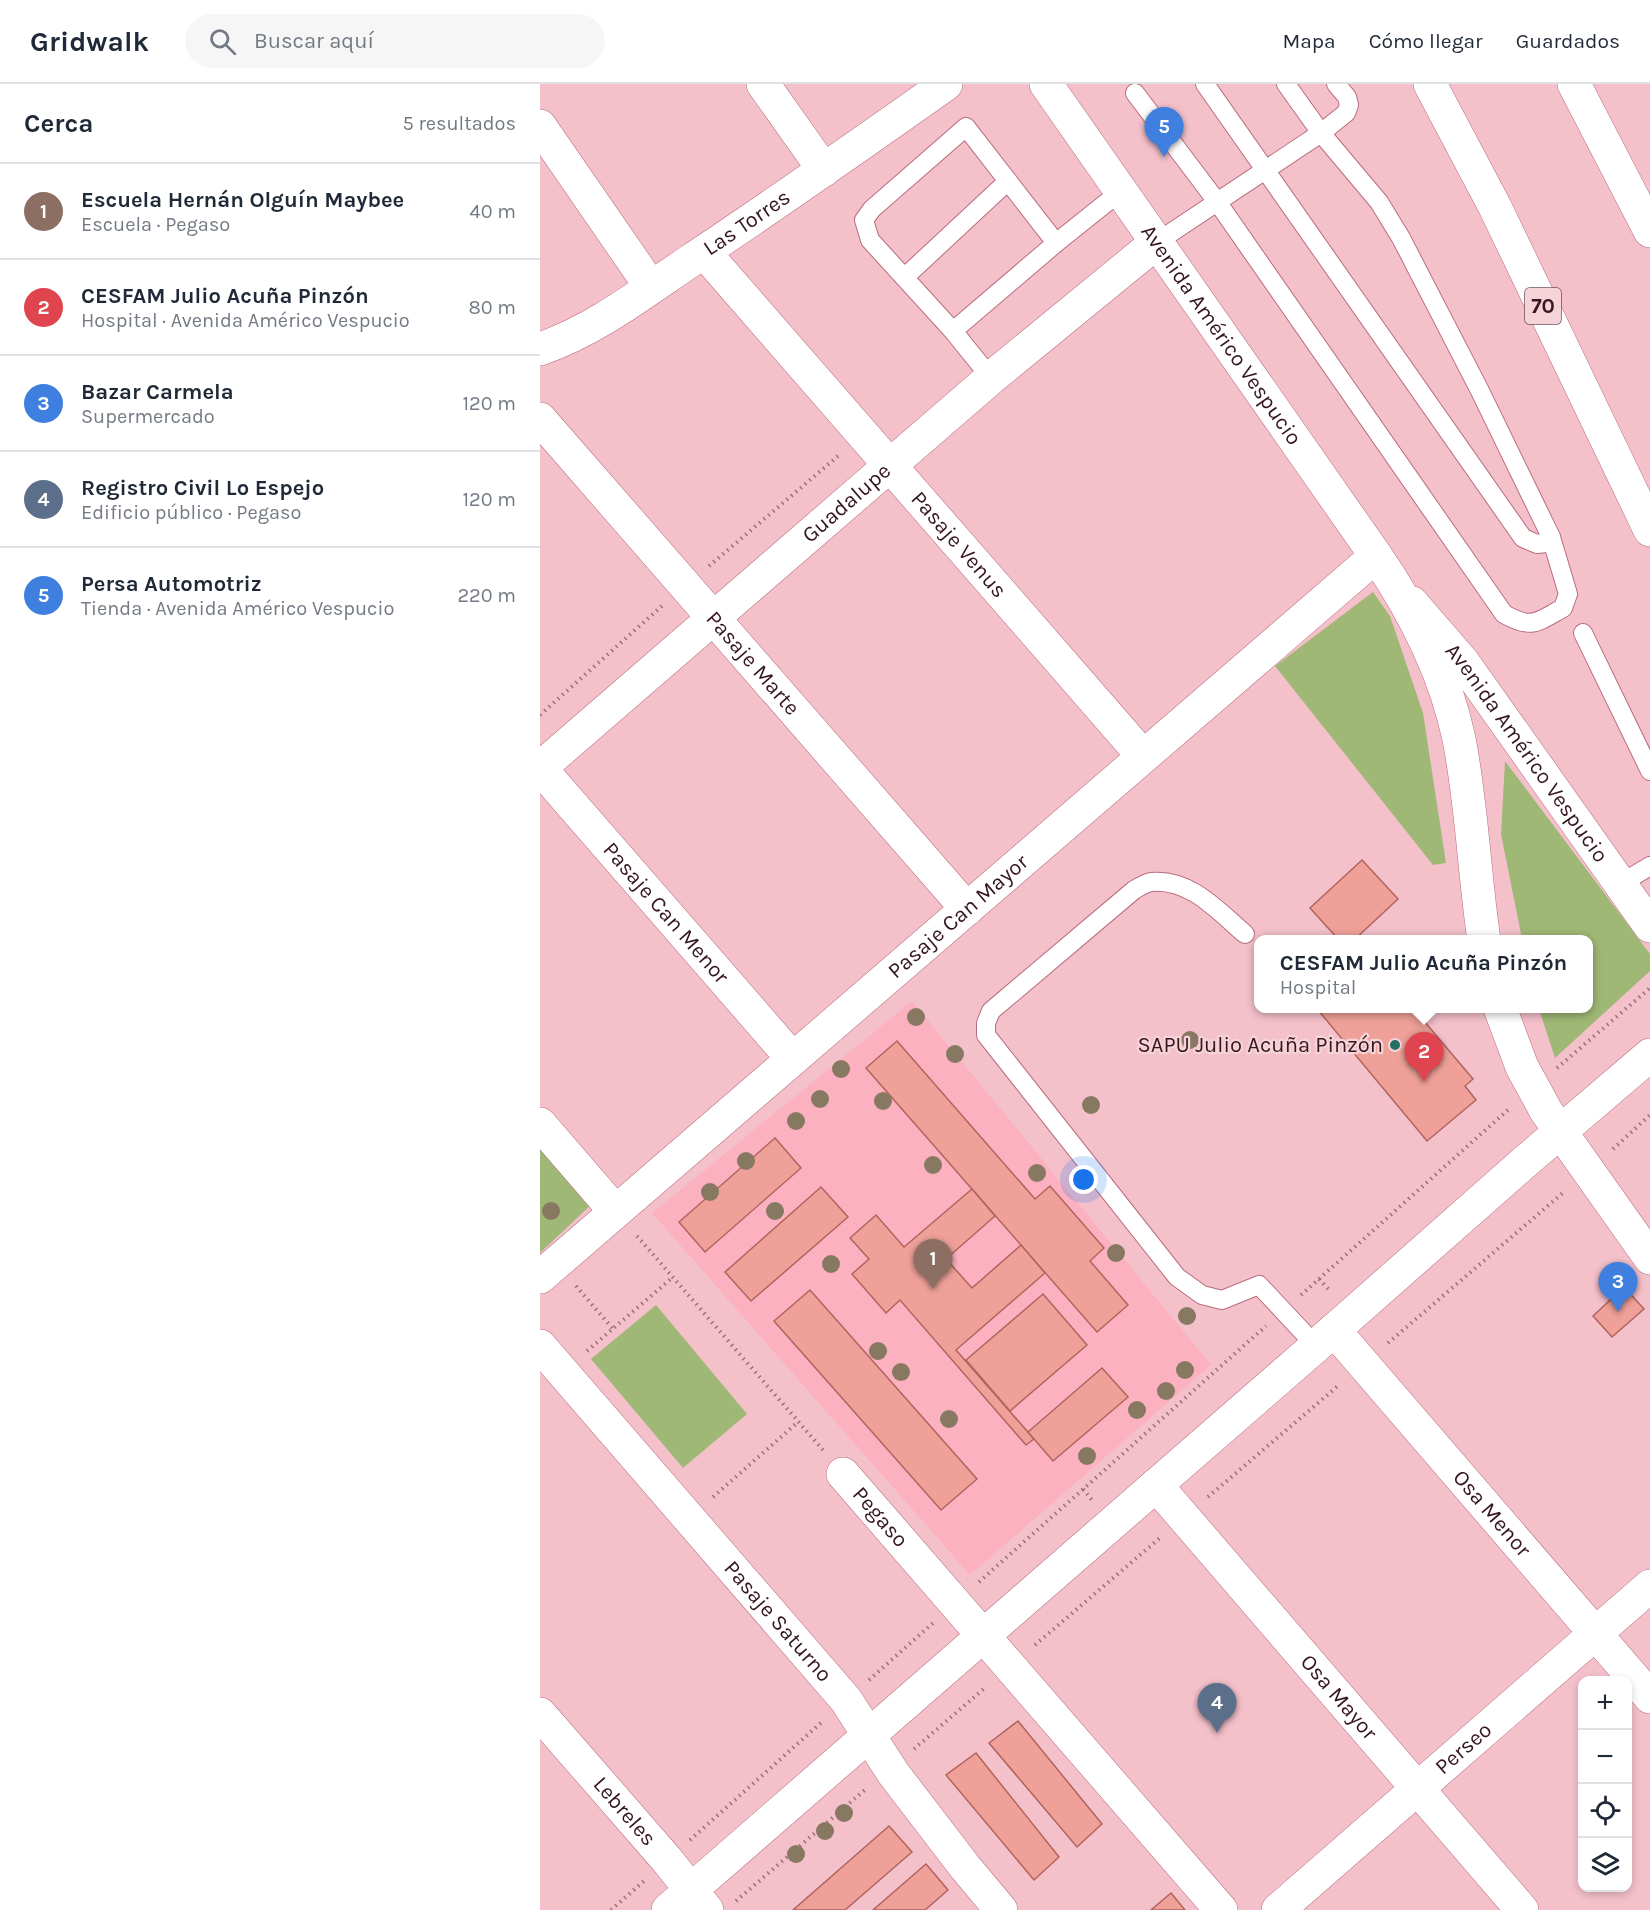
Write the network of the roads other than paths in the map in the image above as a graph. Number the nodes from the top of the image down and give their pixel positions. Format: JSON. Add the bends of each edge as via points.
{"nodes":[{"id":1,"x":763,"y":84,"type":"edge"},
{"id":2,"x":946,"y":84,"type":"edge"},
{"id":3,"x":1046,"y":84,"type":"edge"},
{"id":4,"x":1205,"y":84,"type":"edge"},
{"id":5,"x":1286,"y":84,"type":"edge"},
{"id":6,"x":1336,"y":84,"type":"edge"},
{"id":7,"x":1430,"y":84,"type":"edge"},
{"id":8,"x":1574,"y":84,"type":"edge"},
{"id":9,"x":1135,"y":93,"type":"dead end"},
{"id":10,"x":540,"y":126,"type":"edge"},
{"id":11,"x":1321,"y":133,"type":"junction"},
{"id":12,"x":824,"y":170,"type":"junction"},
{"id":13,"x":1266,"y":171,"type":"junction"},
{"id":14,"x":1008,"y":181,"type":"junction"},
{"id":15,"x":1121,"y":191,"type":"junction"},
{"id":16,"x":1218,"y":202,"type":"junction"},
{"id":17,"x":1650,"y":231,"type":"edge"},
{"id":18,"x":1157,"y":242,"type":"junction"},
{"id":19,"x":1056,"y":243,"type":"junction"},
{"id":20,"x":704,"y":252,"type":"junction"},
{"id":21,"x":905,"y":277,"type":"junction"},
{"id":22,"x":651,"y":287,"type":"junction"},
{"id":23,"x":953,"y":331,"type":"junction"},
{"id":24,"x":540,"y":349,"type":"edge"},
{"id":25,"x":991,"y":378,"type":"junction"},
{"id":26,"x":540,"y":419,"type":"edge"},
{"id":27,"x":890,"y":466,"type":"junction"},
{"id":28,"x":1650,"y":530,"type":"edge"},
{"id":29,"x":1551,"y":537,"type":"junction"},
{"id":30,"x":1376,"y":556,"type":"junction"},
{"id":31,"x":1397,"y":586,"type":"junction"},
{"id":32,"x":714,"y":618,"type":"junction"},
{"id":33,"x":1583,"y":633,"type":"dead end"},
{"id":34,"x":1143,"y":756,"type":"junction"},
{"id":35,"x":540,"y":768,"type":"edge"},
{"id":36,"x":1650,"y":771,"type":"edge"},
{"id":37,"x":1650,"y":866,"type":"edge"},
{"id":38,"x":1620,"y":884,"type":"junction"},
{"id":39,"x":967,"y":909,"type":"junction"},
{"id":40,"x":1650,"y":926,"type":"edge"},
{"id":41,"x":1245,"y":934,"type":"dead end"},
{"id":42,"x":1484,"y":935,"type":"edge"},
{"id":43,"x":1502,"y":1013,"type":"edge"},
{"id":44,"x":1650,"y":1055,"type":"edge"},
{"id":45,"x":792,"y":1058,"type":"junction"},
{"id":46,"x":540,"y":1124,"type":"edge"},
{"id":47,"x":1560,"y":1132,"type":"junction"},
{"id":48,"x":615,"y":1211,"type":"junction"},
{"id":49,"x":1650,"y":1258,"type":"edge"},
{"id":50,"x":540,"y":1277,"type":"edge"},
{"id":51,"x":1325,"y":1338,"type":"junction"},
{"id":52,"x":540,"y":1346,"type":"edge"},
{"id":53,"x":843,"y":1474,"type":"road end"},
{"id":54,"x":1156,"y":1485,"type":"junction"},
{"id":55,"x":1650,"y":1586,"type":"edge"},
{"id":56,"x":1596,"y":1634,"type":"junction"},
{"id":57,"x":983,"y":1635,"type":"junction"},
{"id":58,"x":1650,"y":1697,"type":"edge"},
{"id":59,"x":540,"y":1714,"type":"edge"},
{"id":60,"x":867,"y":1735,"type":"junction"},
{"id":61,"x":1418,"y":1788,"type":"junction"},
{"id":62,"x":688,"y":1903,"type":"edge"},
{"id":63,"x":1001,"y":1910,"type":"edge"},
{"id":64,"x":1221,"y":1910,"type":"edge"},
{"id":65,"x":1278,"y":1910,"type":"edge"},
{"id":66,"x":1522,"y":1910,"type":"edge"}],
"edges":[{"from":1,"to":12,"type":"main road"},
{"from":2,"to":12,"type":"main road","name":"Las Torres"},
{"from":3,"to":15,"type":"main road","name":"Avenida Américo Vespucio"},
{"from":4,"to":13,"type":"lane"},
{"from":5,"to":11,"type":"lane"},
{"from":6,"to":11,"type":"lane","via":[[1349,105],[1346,113]]},
{"from":7,"to":28,"type":"main road","number":"70","via":[[1495,207]]},
{"from":8,"to":17,"type":"main road"},
{"from":9,"to":16,"type":"lane"},
{"from":10,"to":22,"type":"main road"},
{"from":11,"to":13,"type":"lane"},
{"from":11,"to":29,"type":"lane","via":[[1379,202],[1401,238]]},
{"from":12,"to":20,"type":"main road","name":"Las Torres"},
{"from":13,"to":16,"type":"lane"},
{"from":13,"to":29,"type":"lane","via":[[1524,538],[1537,544],[1546,543]]},
{"from":14,"to":19,"type":"lane"},
{"from":14,"to":21,"type":"lane"},
{"from":14,"to":21,"type":"lane","via":[[966,127],[872,209],[864,220],[870,240]]},
{"from":15,"to":18,"type":"main road","name":"Avenida Américo Vespucio"},
{"from":15,"to":19,"type":"lane"},
{"from":16,"to":18,"type":"lane"},
{"from":16,"to":29,"type":"lane","via":[[1504,614],[1518,622],[1533,624],[1563,608],[1568,594]]},
{"from":18,"to":25,"type":"main road","name":"Guadalupe"},
{"from":18,"to":30,"type":"main road","name":"Avenida Américo Vespucio"},
{"from":19,"to":23,"type":"lane"},
{"from":20,"to":22,"type":"main road","name":"Las Torres"},
{"from":20,"to":27,"type":"main road","name":"Pasaje Venus"},
{"from":21,"to":23,"type":"lane"},
{"from":22,"to":24,"type":"main road","name":"Las Torres","via":[[591,327]]},
{"from":23,"to":25,"type":"lane"},
{"from":25,"to":27,"type":"main road","name":"Guadalupe"},
{"from":26,"to":32,"type":"main road","name":"Pasaje Marte"},
{"from":27,"to":32,"type":"main road","name":"Guadalupe"},
{"from":27,"to":34,"type":"main road","name":"Pasaje Venus"},
{"from":30,"to":31,"type":"main road","name":"Avenida Américo Vespucio"},
{"from":30,"to":34,"type":"main road","name":"Pasaje Can Mayor"},
{"from":31,"to":38,"type":"main road","name":"Avenida Américo Vespucio","via":[[1463,662]]},
{"from":31,"to":42,"type":"main road","name":"Avenida Américo Vespucio","via":[[1435,664],[1458,737]]},
{"from":32,"to":35,"type":"main road","name":"Guadalupe"},
{"from":32,"to":39,"type":"main road","name":"Pasaje Marte"},
{"from":33,"to":36,"type":"lane"},
{"from":34,"to":39,"type":"main road","name":"Pasaje Can Mayor"},
{"from":35,"to":45,"type":"main road","name":"Pasaje Can Menor"},
{"from":37,"to":38,"type":"lane"},
{"from":38,"to":40,"type":"main road","name":"Avenida Américo Vespucio"},
{"from":39,"to":45,"type":"main road","name":"Pasaje Can Mayor"},
{"from":41,"to":51,"type":"lane","via":[[1195,892],[1170,883],[1149,882],[1134,890],[991,1011],[986,1035],[1177,1277],[1202,1295],[1222,1300],[1260,1285],[1284,1311]]},
{"from":43,"to":47,"type":"main road","via":[[1533,1088]]},
{"from":44,"to":47,"type":"main road"},
{"from":45,"to":48,"type":"main road","name":"Pasaje Can Mayor"},
{"from":46,"to":48,"type":"main road"},
{"from":47,"to":49,"type":"main road"},
{"from":47,"to":51,"type":"main road"},
{"from":48,"to":50,"type":"main road","name":"Pasaje Can Mayor"},
{"from":51,"to":54,"type":"main road"},
{"from":51,"to":56,"type":"main road","name":"Osa Menor"},
{"from":52,"to":60,"type":"main road","name":"Pasaje Saturno","via":[[846,1700]]},
{"from":53,"to":57,"type":"main road","name":"Pegaso"},
{"from":54,"to":57,"type":"main road"},
{"from":54,"to":61,"type":"main road","name":"Osa Mayor"},
{"from":55,"to":56,"type":"main road","name":"Perseo"},
{"from":56,"to":58,"type":"main road","name":"Osa Menor"},
{"from":56,"to":61,"type":"main road","name":"Perseo"},
{"from":57,"to":60,"type":"main road"},
{"from":57,"to":64,"type":"main road","name":"Pegaso"},
{"from":59,"to":62,"type":"main road","name":"Lebreles","via":[[667,1860]]},
{"from":60,"to":62,"type":"main road"},
{"from":60,"to":63,"type":"main road","name":"Pasaje Saturno","via":[[964,1867]]},
{"from":61,"to":65,"type":"main road","name":"Perseo"},
{"from":61,"to":66,"type":"main road","name":"Osa Mayor"}]}
